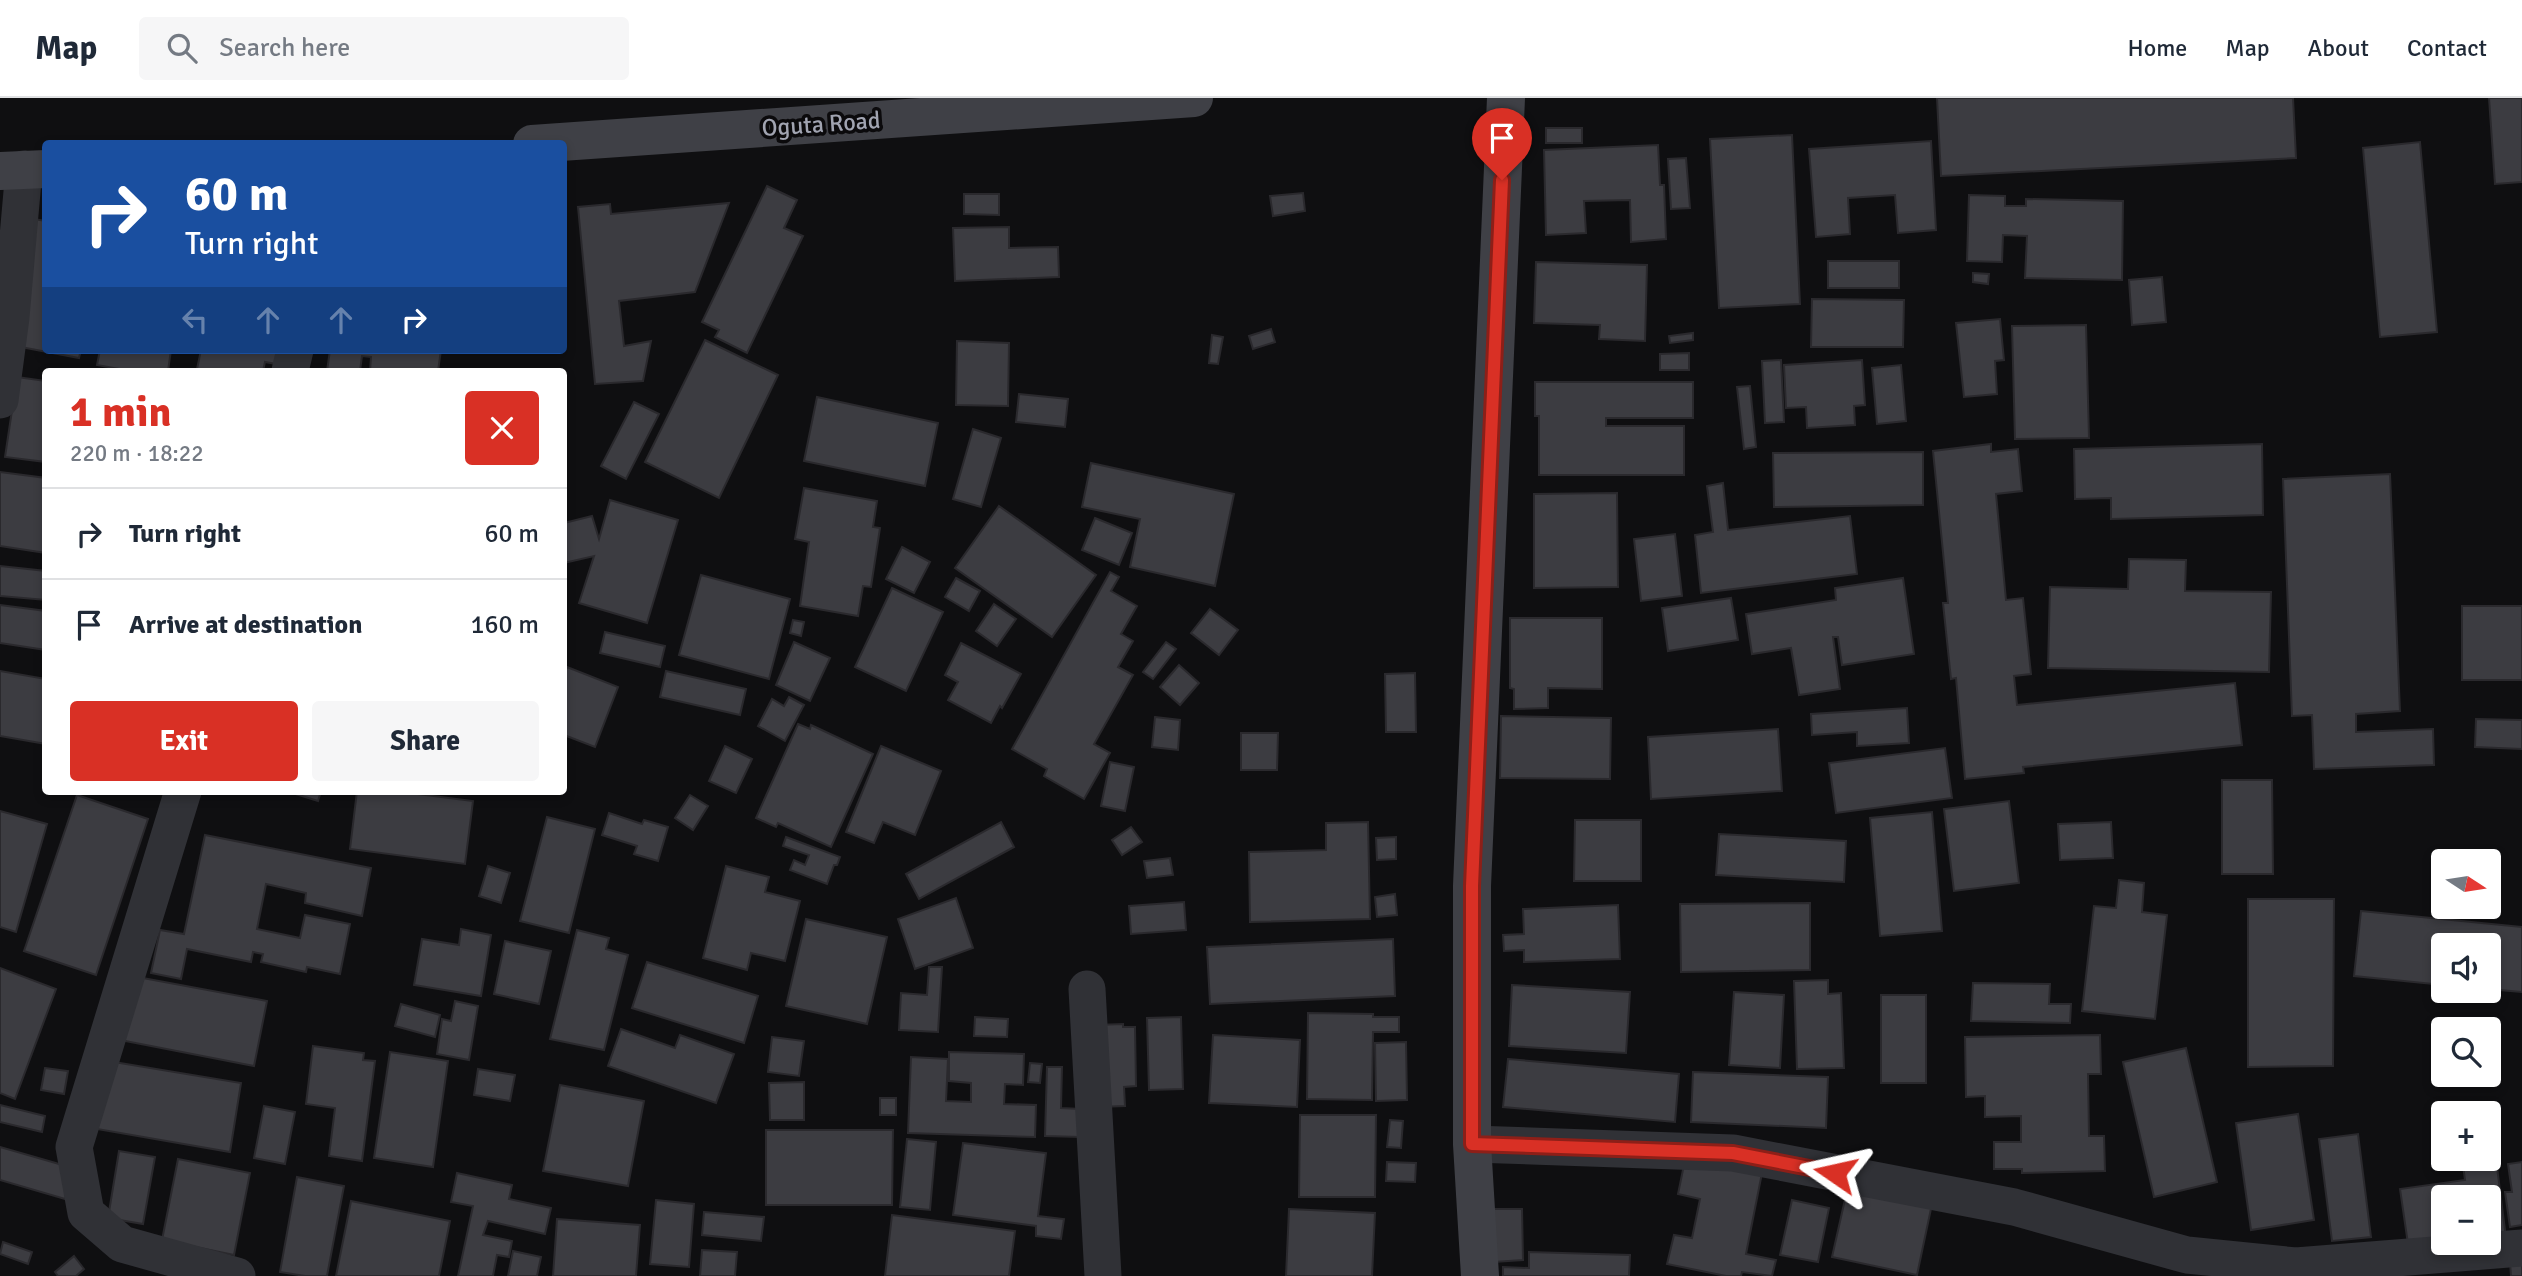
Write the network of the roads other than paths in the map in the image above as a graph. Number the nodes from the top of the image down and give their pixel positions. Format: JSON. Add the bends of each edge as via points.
{"nodes":[{"id":1,"x":1194,"y":98,"type":"edge"},
{"id":2,"x":1506,"y":98,"type":"edge"},
{"id":3,"x":567,"y":142,"type":"edge"},
{"id":4,"x":23,"y":170,"type":"edge"},
{"id":5,"x":0,"y":400,"type":"edge"},
{"id":6,"x":182,"y":795,"type":"edge"},
{"id":7,"x":1087,"y":989,"type":"dead end"},
{"id":8,"x":1472,"y":1144,"type":"junction"},
{"id":9,"x":2522,"y":1248,"type":"edge"},
{"id":10,"x":237,"y":1276,"type":"edge"},
{"id":11,"x":1102,"y":1276,"type":"edge"},
{"id":12,"x":1480,"y":1276,"type":"edge"}],
"edges":[{"from":1,"to":3,"type":"street","name":"Oguta Road"},
{"from":2,"to":8,"type":"street","via":[[1472,886]]},
{"from":4,"to":5,"type":"street"},
{"from":6,"to":10,"type":"street","via":[[74,1147],[86,1213],[122,1244]]},
{"from":7,"to":11,"type":"street"},
{"from":8,"to":9,"type":"street","via":[[1733,1153],[2014,1207],[2187,1255],[2296,1266]]},
{"from":8,"to":12,"type":"street"}]}
